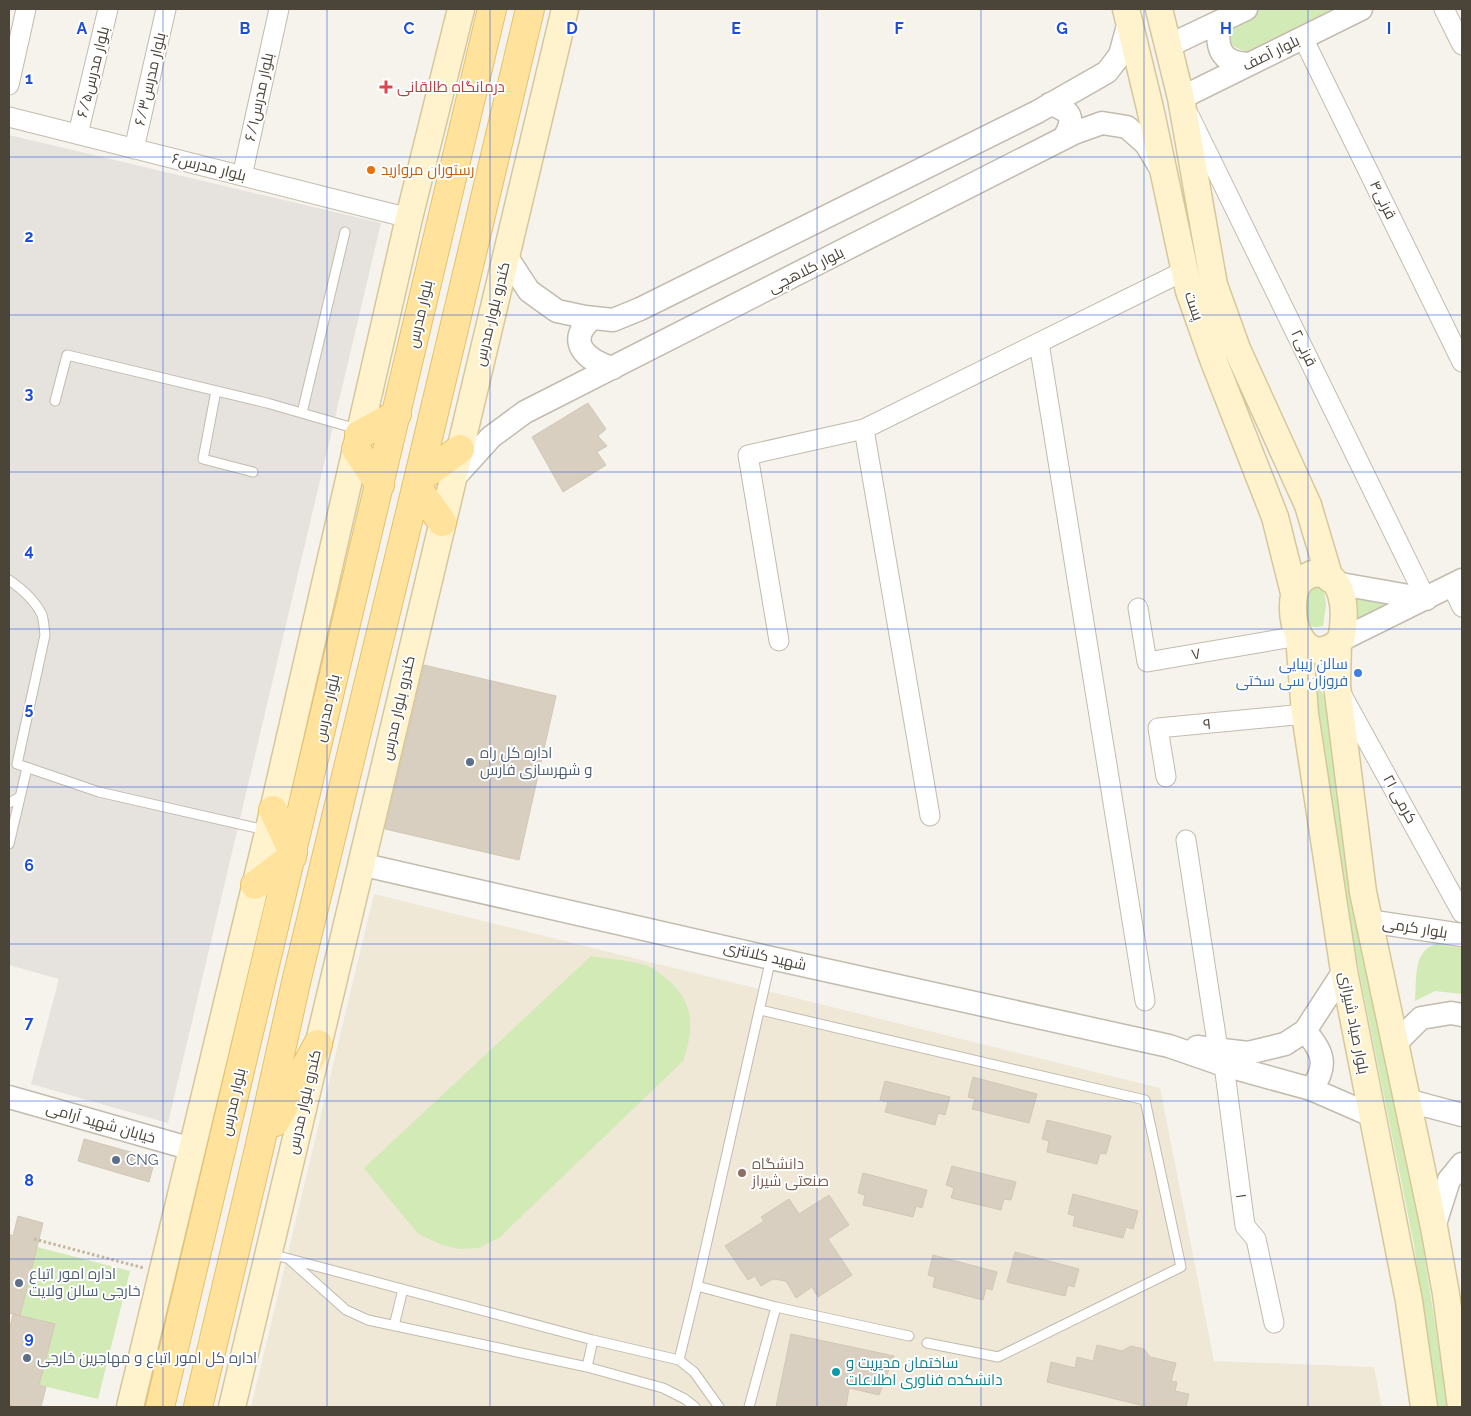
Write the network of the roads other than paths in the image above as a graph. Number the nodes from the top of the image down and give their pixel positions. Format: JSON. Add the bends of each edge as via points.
{"nodes":[{"id":1,"x":26,"y":9,"type":"edge"},
{"id":2,"x":108,"y":9,"type":"edge"},
{"id":3,"x":166,"y":9,"type":"edge"},
{"id":4,"x":461,"y":9,"type":"edge"},
{"id":5,"x":492,"y":9,"type":"edge"},
{"id":6,"x":530,"y":9,"type":"edge"},
{"id":7,"x":566,"y":9,"type":"edge"},
{"id":8,"x":1159,"y":9,"type":"edge"},
{"id":9,"x":1246,"y":9,"type":"edge"},
{"id":10,"x":1361,"y":9,"type":"edge"},
{"id":11,"x":1444,"y":9,"type":"edge"},
{"id":12,"x":277,"y":14,"type":"edge"},
{"id":13,"x":1127,"y":16,"type":"edge"},
{"id":14,"x":1220,"y":22,"type":"junction"},
{"id":15,"x":1303,"y":38,"type":"junction"},
{"id":16,"x":1462,"y":45,"type":"edge"},
{"id":17,"x":1168,"y":46,"type":"junction"},
{"id":18,"x":13,"y":50,"type":"edge"},
{"id":19,"x":1248,"y":64,"type":"junction"},
{"id":20,"x":9,"y":85,"type":"edge"},
{"id":21,"x":1181,"y":98,"type":"junction"},
{"id":22,"x":1050,"y":104,"type":"junction"},
{"id":23,"x":9,"y":117,"type":"edge"},
{"id":24,"x":78,"y":134,"type":"junction"},
{"id":25,"x":1064,"y":138,"type":"junction"},
{"id":26,"x":134,"y":149,"type":"junction"},
{"id":27,"x":458,"y":152,"type":"junction"},
{"id":28,"x":494,"y":159,"type":"junction"},
{"id":29,"x":1163,"y":172,"type":"junction"},
{"id":30,"x":242,"y":176,"type":"junction"},
{"id":31,"x":409,"y":218,"type":"junction"},
{"id":32,"x":345,"y":232,"type":"dead end"},
{"id":33,"x":506,"y":256,"type":"junction"},
{"id":34,"x":1184,"y":272,"type":"junction"},
{"id":35,"x":593,"y":318,"type":"junction"},
{"id":36,"x":1039,"y":343,"type":"junction"},
{"id":37,"x":1462,"y":362,"type":"edge"},
{"id":38,"x":613,"y":368,"type":"junction"},
{"id":39,"x":216,"y":391,"type":"junction"},
{"id":40,"x":55,"y":401,"type":"dead end"},
{"id":41,"x":302,"y":413,"type":"junction"},
{"id":42,"x":396,"y":414,"type":"junction"},
{"id":43,"x":864,"y":429,"type":"junction"},
{"id":44,"x":358,"y":438,"type":"junction"},
{"id":45,"x":460,"y":450,"type":"junction"},
{"id":46,"x":253,"y":472,"type":"dead end"},
{"id":47,"x":452,"y":480,"type":"junction"},
{"id":48,"x":418,"y":483,"type":"junction"},
{"id":49,"x":380,"y":485,"type":"junction"},
{"id":50,"x":1308,"y":506,"type":"junction"},
{"id":51,"x":1275,"y":517,"type":"junction"},
{"id":52,"x":442,"y":522,"type":"junction"},
{"id":53,"x":9,"y":580,"type":"edge"},
{"id":54,"x":1332,"y":581,"type":"junction"},
{"id":55,"x":1457,"y":583,"type":"edge"},
{"id":56,"x":1294,"y":593,"type":"junction"},
{"id":57,"x":1426,"y":599,"type":"junction"},
{"id":58,"x":1462,"y":607,"type":"edge"},
{"id":59,"x":1138,"y":608,"type":"dead end"},
{"id":60,"x":1299,"y":636,"type":"junction"},
{"id":61,"x":779,"y":641,"type":"dead end"},
{"id":62,"x":1339,"y":641,"type":"junction"},
{"id":63,"x":1337,"y":685,"type":"junction"},
{"id":64,"x":1304,"y":702,"type":"junction"},
{"id":65,"x":27,"y":768,"type":"junction"},
{"id":66,"x":1166,"y":777,"type":"dead end"},
{"id":67,"x":20,"y":797,"type":"junction"},
{"id":68,"x":9,"y":803,"type":"edge"},
{"id":69,"x":930,"y":816,"type":"dead end"},
{"id":70,"x":270,"y":820,"type":"junction"},
{"id":71,"x":1186,"y":840,"type":"dead end"},
{"id":72,"x":9,"y":844,"type":"edge"},
{"id":73,"x":292,"y":855,"type":"junction"},
{"id":74,"x":360,"y":864,"type":"junction"},
{"id":75,"x":255,"y":885,"type":"junction"},
{"id":76,"x":1462,"y":913,"type":"edge"},
{"id":77,"x":1368,"y":921,"type":"junction"},
{"id":78,"x":1462,"y":935,"type":"edge"},
{"id":79,"x":771,"y":958,"type":"junction"},
{"id":80,"x":1344,"y":971,"type":"junction"},
{"id":81,"x":1145,"y":1001,"type":"dead end"},
{"id":82,"x":760,"y":1010,"type":"junction"},
{"id":83,"x":1462,"y":1015,"type":"edge"},
{"id":84,"x":1305,"y":1031,"type":"junction"},
{"id":85,"x":318,"y":1044,"type":"junction"},
{"id":86,"x":1394,"y":1045,"type":"junction"},
{"id":87,"x":1221,"y":1057,"type":"junction"},
{"id":88,"x":1311,"y":1089,"type":"junction"},
{"id":89,"x":9,"y":1097,"type":"edge"},
{"id":90,"x":1406,"y":1100,"type":"junction"},
{"id":91,"x":1462,"y":1114,"type":"edge"},
{"id":92,"x":1373,"y":1116,"type":"junction"},
{"id":93,"x":192,"y":1148,"type":"junction"},
{"id":94,"x":260,"y":1149,"type":"junction"},
{"id":95,"x":1462,"y":1164,"type":"edge"},
{"id":96,"x":1434,"y":1226,"type":"junction"},
{"id":97,"x":278,"y":1256,"type":"junction"},
{"id":98,"x":697,"y":1286,"type":"junction"},
{"id":99,"x":404,"y":1289,"type":"junction"},
{"id":100,"x":776,"y":1307,"type":"junction"},
{"id":101,"x":1274,"y":1323,"type":"dead end"},
{"id":102,"x":394,"y":1326,"type":"junction"},
{"id":103,"x":909,"y":1336,"type":"dead end"},
{"id":104,"x":593,"y":1340,"type":"junction"},
{"id":105,"x":927,"y":1343,"type":"dead end"},
{"id":106,"x":679,"y":1360,"type":"junction"},
{"id":107,"x":587,"y":1367,"type":"junction"},
{"id":108,"x":130,"y":1407,"type":"edge"},
{"id":109,"x":160,"y":1407,"type":"edge"},
{"id":110,"x":198,"y":1407,"type":"edge"},
{"id":111,"x":232,"y":1407,"type":"edge"},
{"id":112,"x":695,"y":1407,"type":"edge"},
{"id":113,"x":719,"y":1407,"type":"edge"},
{"id":114,"x":750,"y":1407,"type":"edge"},
{"id":115,"x":1424,"y":1407,"type":"edge"},
{"id":116,"x":1462,"y":1407,"type":"edge"}],
"edges":[{"from":1,"to":18,"type":"street"},
{"from":2,"to":24,"type":"street","name":"بلوار مدرس۶/۵"},
{"from":3,"to":26,"type":"street","name":"بلوار مدرس۶/۳"},
{"from":4,"to":31,"type":"main road"},
{"from":5,"to":27,"type":"main road","name":"بلوار مدرس"},
{"from":6,"to":28,"type":"main road"},
{"from":7,"to":33,"type":"main road","name":"کندرو بلوار مدرس"},
{"from":8,"to":17,"type":"main road","name":"پست"},
{"from":9,"to":14,"type":"street"},
{"from":10,"to":15,"type":"street","name":"بلوار آصف"},
{"from":11,"to":16,"type":"street"},
{"from":12,"to":30,"type":"street","name":"بلوار مدرس۶/۱"},
{"from":13,"to":22,"type":"street","via":[[1120,55],[1106,72]]},
{"from":13,"to":29,"type":"main road","name":"پست"},
{"from":14,"to":17,"type":"street"},
{"from":14,"to":19,"type":"street","via":[[1217,36],[1222,53],[1234,63]]},
{"from":15,"to":19,"type":"street","name":"بلوار آصف"},
{"from":15,"to":37,"type":"street","name":"قرنی۴"},
{"from":17,"to":21,"type":"main road","name":"پست"},
{"from":18,"to":20,"type":"street"},
{"from":19,"to":21,"type":"street","name":"بلوار آصف"},
{"from":21,"to":50,"type":"main road","name":"پست","via":[[1214,285],[1237,349]]},
{"from":21,"to":57,"type":"street","name":"قرنی۲"},
{"from":22,"to":25,"type":"street","via":[[1065,110],[1071,118],[1071,126]]},
{"from":22,"to":35,"type":"street","via":[[640,309],[613,320]]},
{"from":23,"to":24,"type":"street","name":"بلوار مدرس۶"},
{"from":24,"to":26,"type":"street","name":"بلوار مدرس۶"},
{"from":25,"to":29,"type":"street","name":"بلوار کلاهچی","via":[[1102,123],[1127,127],[1146,144]]},
{"from":25,"to":38,"type":"street","name":"بلوار کلاهچی"},
{"from":26,"to":30,"type":"street","name":"بلوار مدرس۶"},
{"from":27,"to":28,"type":"main road"},
{"from":27,"to":42,"type":"main road","name":"بلوار مدرس"},
{"from":28,"to":48,"type":"main road"},
{"from":29,"to":34,"type":"main road","name":"پست"},
{"from":30,"to":31,"type":"street","name":"بلوار مدرس۶"},
{"from":31,"to":44,"type":"main road"},
{"from":32,"to":41,"type":"lane"},
{"from":33,"to":35,"type":"street","via":[[528,291],[557,311]]},
{"from":33,"to":45,"type":"main road","name":"کندرو بلوار مدرس"},
{"from":34,"to":36,"type":"street"},
{"from":34,"to":51,"type":"main road","name":"پست","via":[[1213,360]]},
{"from":35,"to":38,"type":"street","via":[[579,335],[581,347],[600,365]]},
{"from":36,"to":43,"type":"street"},
{"from":36,"to":81,"type":"street"},
{"from":38,"to":47,"type":"street","name":"بلوار کلاهچی","via":[[525,412],[491,436]]},
{"from":39,"to":40,"type":"lane","via":[[67,355]]},
{"from":39,"to":41,"type":"lane"},
{"from":39,"to":46,"type":"lane","via":[[203,459]]},
{"from":41,"to":44,"type":"lane"},
{"from":42,"to":44,"type":"main road"},
{"from":42,"to":49,"type":"main road","name":"بلوار مدرس"},
{"from":43,"to":61,"type":"street","via":[[748,455]]},
{"from":43,"to":69,"type":"street"},
{"from":44,"to":49,"type":"main road"},
{"from":44,"to":70,"type":"main road"},
{"from":45,"to":47,"type":"main road","name":"کندرو بلوار مدرس"},
{"from":45,"to":48,"type":"main road"},
{"from":47,"to":52,"type":"main road","name":"کندرو بلوار مدرس"},
{"from":48,"to":52,"type":"main road"},
{"from":48,"to":94,"type":"main road","via":[[297,978]]},
{"from":49,"to":73,"type":"main road","name":"بلوار مدرس"},
{"from":50,"to":51,"type":"main road","via":[[1301,528],[1293,533],[1283,530]]},
{"from":50,"to":54,"type":"main road","name":"پست"},
{"from":51,"to":56,"type":"main road","name":"پست"},
{"from":52,"to":74,"type":"main road","name":"کندرو بلوار مدرس"},
{"from":53,"to":65,"type":"lane","via":[[32,600],[43,616],[45,635],[17,764]]},
{"from":54,"to":56,"type":"main road","via":[[1324,574],[1312,574],[1300,581]]},
{"from":54,"to":57,"type":"street"},
{"from":54,"to":62,"type":"main road","via":[[1344,601]]},
{"from":55,"to":57,"type":"street"},
{"from":55,"to":58,"type":"street"},
{"from":56,"to":60,"type":"main road","via":[[1293,607]]},
{"from":57,"to":62,"type":"street"},
{"from":59,"to":60,"type":"street","name":"۷","via":[[1147,662]]},
{"from":60,"to":62,"type":"main road","via":[[1307,647],[1319,652]]},
{"from":60,"to":64,"type":"main road","name":"بلوار صیاد شیرازی"},
{"from":62,"to":63,"type":"main road"},
{"from":63,"to":64,"type":"main road","via":[[1317,677],[1308,681]]},
{"from":63,"to":76,"type":"street","name":"کرمی ۲۱"},
{"from":63,"to":77,"type":"main road"},
{"from":64,"to":66,"type":"street","name":"۹","via":[[1158,728]]},
{"from":64,"to":80,"type":"main road","name":"بلوار صیاد شیرازی"},
{"from":65,"to":67,"type":"lane"},
{"from":65,"to":70,"type":"lane","via":[[99,792]]},
{"from":67,"to":68,"type":"lane"},
{"from":67,"to":72,"type":"lane"},
{"from":70,"to":73,"type":"main road"},
{"from":70,"to":75,"type":"main road"},
{"from":71,"to":87,"type":"street","name":"۱"},
{"from":73,"to":75,"type":"main road"},
{"from":73,"to":109,"type":"main road","name":"بلوار مدرس"},
{"from":74,"to":79,"type":"street","name":"شهید کلانتری"},
{"from":74,"to":85,"type":"main road","name":"کندرو بلوار مدرس"},
{"from":75,"to":93,"type":"main road"},
{"from":77,"to":78,"type":"street","name":"بلوار کرمی"},
{"from":77,"to":86,"type":"main road"},
{"from":79,"to":82,"type":"lane"},
{"from":79,"to":87,"type":"street","name":"شهید کلانتری"},
{"from":80,"to":84,"type":"street"},
{"from":80,"to":92,"type":"main road","name":"بلوار صیاد شیرازی"},
{"from":82,"to":98,"type":"lane"},
{"from":82,"to":105,"type":"lane","via":[[1145,1100],[1180,1267],[998,1357]]},
{"from":83,"to":86,"type":"street","via":[[1421,1018]]},
{"from":84,"to":87,"type":"street","via":[[1284,1044]]},
{"from":84,"to":88,"type":"street","via":[[1316,1043],[1323,1059],[1320,1077]]},
{"from":85,"to":94,"type":"main road"},
{"from":85,"to":97,"type":"main road","name":"کندرو بلوار مدرس"},
{"from":86,"to":90,"type":"main road"},
{"from":87,"to":88,"type":"street"},
{"from":87,"to":101,"type":"street","name":"۱","via":[[1245,1226],[1256,1239]]},
{"from":88,"to":92,"type":"street"},
{"from":89,"to":93,"type":"street","name":"خیابان شهید آرامی"},
{"from":90,"to":91,"type":"street"},
{"from":90,"to":96,"type":"main road"},
{"from":92,"to":115,"type":"main road","name":"بلوار صیاد شیرازی","via":[[1409,1301]]},
{"from":93,"to":108,"type":"main road"},
{"from":94,"to":110,"type":"main road"},
{"from":95,"to":96,"type":"street","via":[[1449,1180]]},
{"from":96,"to":116,"type":"main road"},
{"from":97,"to":99,"type":"lane"},
{"from":97,"to":102,"type":"lane","via":[[346,1310],[368,1320]]},
{"from":97,"to":111,"type":"main road","name":"کندرو بلوار مدرس"},
{"from":98,"to":100,"type":"lane"},
{"from":98,"to":106,"type":"lane"},
{"from":99,"to":102,"type":"lane"},
{"from":99,"to":104,"type":"lane"},
{"from":100,"to":103,"type":"lane"},
{"from":100,"to":114,"type":"lane"},
{"from":102,"to":107,"type":"lane"},
{"from":104,"to":106,"type":"lane"},
{"from":104,"to":107,"type":"lane"},
{"from":106,"to":113,"type":"lane","via":[[694,1372]]},
{"from":107,"to":112,"type":"lane","via":[[663,1388]]}]}
